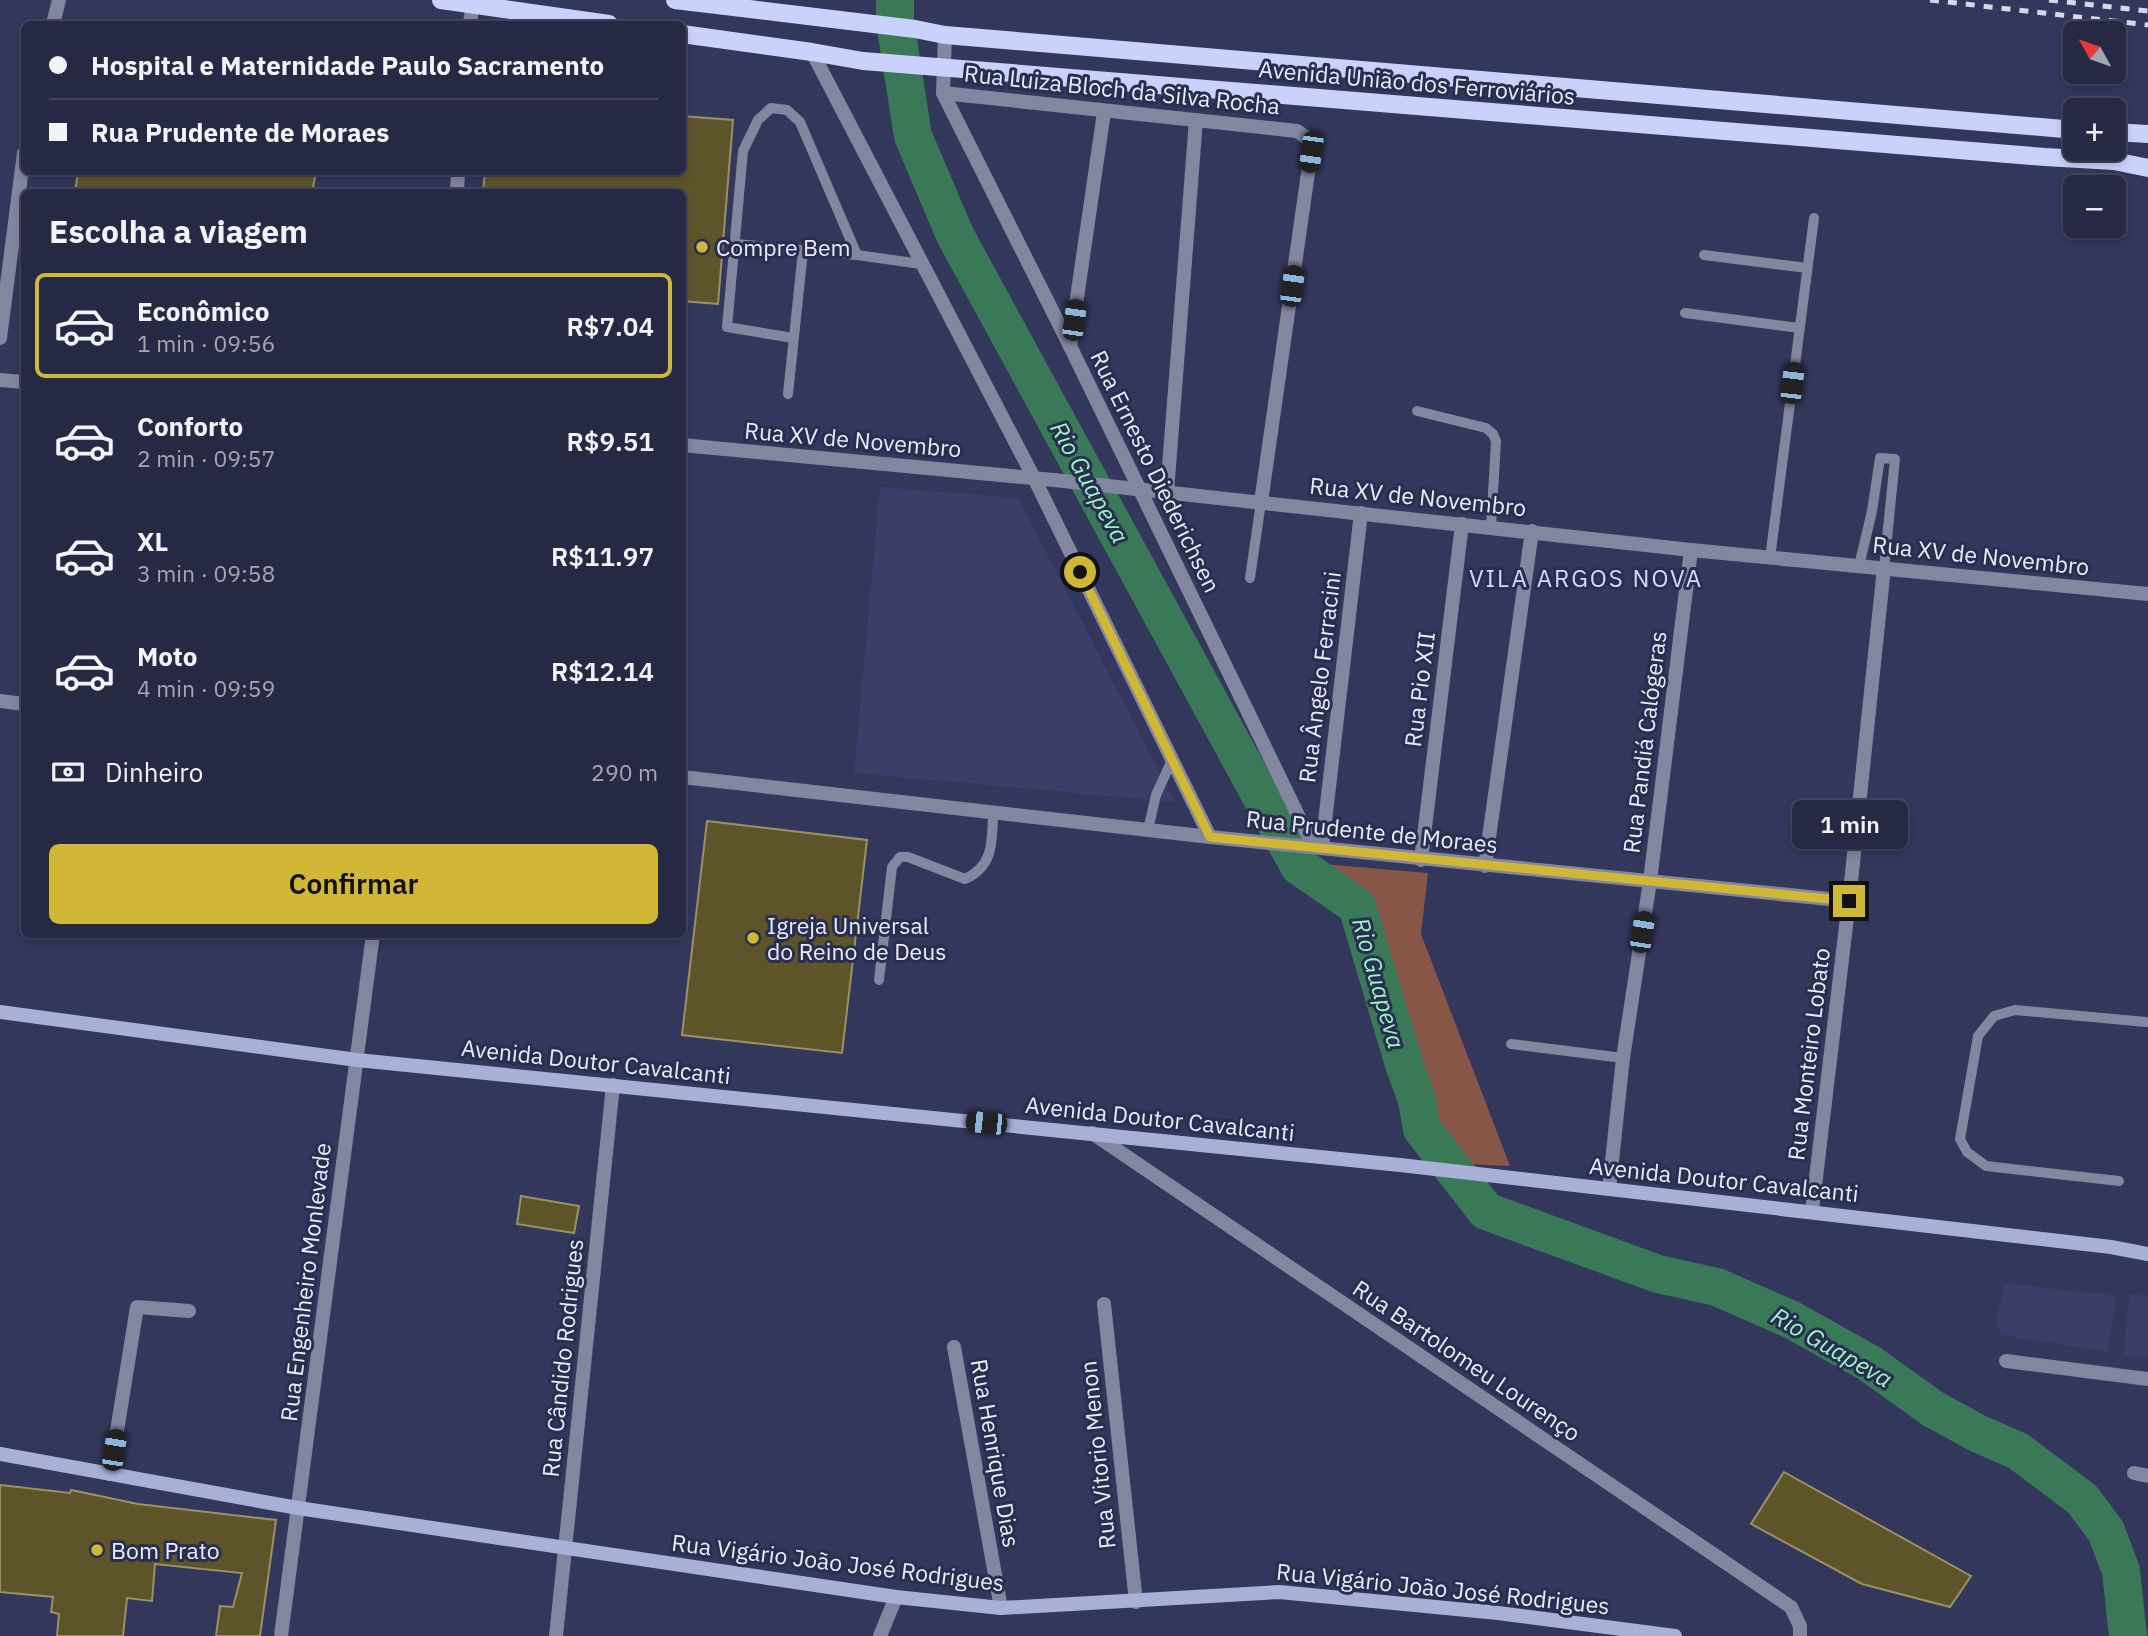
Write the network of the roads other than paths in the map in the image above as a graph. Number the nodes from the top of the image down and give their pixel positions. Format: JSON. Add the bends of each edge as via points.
{"nodes":[{"id":1,"x":59,"y":0,"type":"edge"},
{"id":2,"x":441,"y":0,"type":"edge"},
{"id":3,"x":675,"y":0,"type":"edge"},
{"id":4,"x":472,"y":3,"type":"edge"},
{"id":5,"x":54,"y":21,"type":"edge"},
{"id":6,"x":470,"y":21,"type":"edge"},
{"id":7,"x":589,"y":21,"type":"edge"},
{"id":8,"x":686,"y":35,"type":"edge"},
{"id":9,"x":945,"y":35,"type":"junction"},
{"id":10,"x":812,"y":52,"type":"junction"},
{"id":11,"x":940,"y":67,"type":"junction"},
{"id":12,"x":943,"y":93,"type":"junction"},
{"id":13,"x":1104,"y":112,"type":"junction"},
{"id":14,"x":1196,"y":120,"type":"junction"},
{"id":15,"x":2063,"y":129,"type":"edge"},
{"id":16,"x":2126,"y":133,"type":"edge"},
{"id":17,"x":2148,"y":134,"type":"edge"},
{"id":18,"x":2148,"y":168,"type":"edge"},
{"id":19,"x":21,"y":175,"type":"edge"},
{"id":20,"x":1814,"y":218,"type":"dead end"},
{"id":21,"x":736,"y":244,"type":"junction"},
{"id":22,"x":803,"y":251,"type":"junction"},
{"id":23,"x":857,"y":255,"type":"junction"},
{"id":24,"x":1704,"y":255,"type":"dead end"},
{"id":25,"x":921,"y":264,"type":"junction"},
{"id":26,"x":1807,"y":268,"type":"junction"},
{"id":27,"x":1685,"y":313,"type":"dead end"},
{"id":28,"x":1799,"y":328,"type":"junction"},
{"id":29,"x":0,"y":338,"type":"edge"},
{"id":30,"x":793,"y":338,"type":"junction"},
{"id":31,"x":1070,"y":346,"type":"junction"},
{"id":32,"x":0,"y":380,"type":"edge"},
{"id":33,"x":21,"y":382,"type":"edge"},
{"id":34,"x":788,"y":394,"type":"dead end"},
{"id":35,"x":1417,"y":411,"type":"dead end"},
{"id":36,"x":686,"y":445,"type":"edge"},
{"id":37,"x":1034,"y":478,"type":"junction"},
{"id":38,"x":1138,"y":489,"type":"junction"},
{"id":39,"x":1167,"y":492,"type":"junction"},
{"id":40,"x":1261,"y":502,"type":"junction"},
{"id":41,"x":1361,"y":513,"type":"junction"},
{"id":42,"x":1462,"y":524,"type":"junction"},
{"id":43,"x":1491,"y":527,"type":"junction"},
{"id":44,"x":1532,"y":531,"type":"junction"},
{"id":45,"x":1691,"y":550,"type":"junction"},
{"id":46,"x":1770,"y":558,"type":"junction"},
{"id":47,"x":1859,"y":566,"type":"junction"},
{"id":48,"x":1884,"y":568,"type":"junction"},
{"id":49,"x":1250,"y":578,"type":"dead end"},
{"id":50,"x":2148,"y":594,"type":"edge"},
{"id":51,"x":0,"y":701,"type":"edge"},
{"id":52,"x":21,"y":704,"type":"edge"},
{"id":53,"x":1172,"y":760,"type":"junction"},
{"id":54,"x":686,"y":777,"type":"edge"},
{"id":55,"x":993,"y":813,"type":"junction"},
{"id":56,"x":1148,"y":830,"type":"junction"},
{"id":57,"x":1210,"y":837,"type":"junction"},
{"id":58,"x":1317,"y":847,"type":"junction"},
{"id":59,"x":1422,"y":860,"type":"junction"},
{"id":60,"x":1485,"y":866,"type":"junction"},
{"id":61,"x":1650,"y":881,"type":"junction"},
{"id":62,"x":1849,"y":901,"type":"junction"},
{"id":63,"x":372,"y":938,"type":"edge"},
{"id":64,"x":879,"y":980,"type":"dead end"},
{"id":65,"x":0,"y":1012,"type":"edge"},
{"id":66,"x":2146,"y":1022,"type":"edge"},
{"id":67,"x":1511,"y":1044,"type":"dead end"},
{"id":68,"x":1623,"y":1058,"type":"junction"},
{"id":69,"x":357,"y":1060,"type":"junction"},
{"id":70,"x":613,"y":1085,"type":"junction"},
{"id":71,"x":1092,"y":1133,"type":"junction"},
{"id":72,"x":2119,"y":1181,"type":"dead end"},
{"id":73,"x":1609,"y":1189,"type":"junction"},
{"id":74,"x":1812,"y":1211,"type":"junction"},
{"id":75,"x":2148,"y":1254,"type":"edge"},
{"id":76,"x":1104,"y":1304,"type":"dead end"},
{"id":77,"x":189,"y":1311,"type":"dead end"},
{"id":78,"x":954,"y":1347,"type":"dead end"},
{"id":79,"x":2006,"y":1361,"type":"dead end"},
{"id":80,"x":2148,"y":1379,"type":"edge"},
{"id":81,"x":0,"y":1454,"type":"edge"},
{"id":82,"x":110,"y":1474,"type":"junction"},
{"id":83,"x":298,"y":1508,"type":"junction"},
{"id":84,"x":565,"y":1548,"type":"junction"},
{"id":85,"x":896,"y":1597,"type":"junction"},
{"id":86,"x":1136,"y":1602,"type":"junction"},
{"id":87,"x":1001,"y":1608,"type":"junction"},
{"id":88,"x":281,"y":1636,"type":"edge"},
{"id":89,"x":556,"y":1636,"type":"edge"},
{"id":90,"x":880,"y":1636,"type":"edge"},
{"id":91,"x":1675,"y":1636,"type":"edge"},
{"id":92,"x":1800,"y":1636,"type":"edge"}],
"edges":[{"from":1,"to":5,"type":"street"},
{"from":2,"to":4,"type":"main road"},
{"from":3,"to":9,"type":"main road","name":"Avenida União dos Ferroviários"},
{"from":4,"to":6,"type":"street"},
{"from":4,"to":7,"type":"main road"},
{"from":8,"to":10,"type":"main road","name":"Avenida União dos Ferroviários"},
{"from":9,"to":11,"type":"street","name":"Rua Ernesto Diederichsen"},
{"from":9,"to":15,"type":"main road","name":"Avenida União dos Ferroviários"},
{"from":10,"to":11,"type":"main road","name":"Avenida União dos Ferroviários"},
{"from":10,"to":25,"type":"street"},
{"from":11,"to":12,"type":"street","name":"Rua Ernesto Diederichsen"},
{"from":11,"to":18,"type":"main road","name":"Avenida União dos Ferroviários","via":[[2114,161]]},
{"from":12,"to":13,"type":"street","name":"Rua Luiza Bloch da Silva Rocha"},
{"from":12,"to":31,"type":"street","name":"Rua Ernesto Diederichsen"},
{"from":13,"to":14,"type":"street","name":"Rua Luiza Bloch da Silva Rocha"},
{"from":13,"to":31,"type":"street"},
{"from":14,"to":39,"type":"street"},
{"from":14,"to":40,"type":"street","name":"Rua Luiza Bloch da Silva Rocha","via":[[1297,131],[1311,141]]},
{"from":16,"to":17,"type":"main road"},
{"from":19,"to":29,"type":"street"},
{"from":20,"to":26,"type":"lane"},
{"from":21,"to":22,"type":"lane"},
{"from":21,"to":23,"type":"lane","via":[[743,151],[758,120],[771,108],[787,110],[800,122]]},
{"from":21,"to":30,"type":"lane","via":[[727,327]]},
{"from":22,"to":23,"type":"lane"},
{"from":22,"to":30,"type":"lane"},
{"from":23,"to":25,"type":"lane"},
{"from":24,"to":26,"type":"lane"},
{"from":25,"to":37,"type":"street"},
{"from":26,"to":28,"type":"lane"},
{"from":27,"to":28,"type":"lane"},
{"from":28,"to":46,"type":"lane"},
{"from":30,"to":34,"type":"lane"},
{"from":31,"to":38,"type":"street","name":"Rua Ernesto Diederichsen"},
{"from":32,"to":33,"type":"street"},
{"from":35,"to":43,"type":"lane","via":[[1486,428],[1493,434]]},
{"from":36,"to":37,"type":"street","name":"Rua XV de Novembro"},
{"from":37,"to":38,"type":"street","name":"Rua XV de Novembro"},
{"from":37,"to":53,"type":"street"},
{"from":38,"to":39,"type":"street","name":"Rua XV de Novembro"},
{"from":38,"to":58,"type":"street","name":"Rua Ernesto Diederichsen"},
{"from":39,"to":40,"type":"street","name":"Rua XV de Novembro"},
{"from":40,"to":41,"type":"street","name":"Rua XV de Novembro"},
{"from":40,"to":49,"type":"lane"},
{"from":41,"to":42,"type":"street","name":"Rua XV de Novembro"},
{"from":41,"to":58,"type":"street","name":"Rua Ângelo Ferracini"},
{"from":42,"to":43,"type":"street","name":"Rua XV de Novembro"},
{"from":42,"to":59,"type":"street","name":"Rua Pio XII"},
{"from":43,"to":44,"type":"street","name":"Rua XV de Novembro"},
{"from":44,"to":45,"type":"street","name":"Rua XV de Novembro"},
{"from":44,"to":60,"type":"street"},
{"from":45,"to":46,"type":"street","name":"Rua XV de Novembro"},
{"from":45,"to":61,"type":"street","name":"Rua Pandiá Calógeras"},
{"from":46,"to":47,"type":"street","name":"Rua XV de Novembro"},
{"from":47,"to":48,"type":"street","name":"Rua XV de Novembro"},
{"from":47,"to":48,"type":"lane","via":[[1880,458],[1895,459]]},
{"from":48,"to":50,"type":"street","name":"Rua XV de Novembro"},
{"from":48,"to":62,"type":"street","name":"Rua Monteiro Lobato"},
{"from":51,"to":52,"type":"street"},
{"from":53,"to":56,"type":"lane","via":[[1156,795]]},
{"from":53,"to":57,"type":"street"},
{"from":54,"to":55,"type":"street","name":"Rua Prudente de Moraes"},
{"from":55,"to":56,"type":"street","name":"Rua Prudente de Moraes"},
{"from":55,"to":64,"type":"lane","via":[[992,841],[977,874],[965,879],[908,858],[895,860]]},
{"from":56,"to":57,"type":"street","name":"Rua Prudente de Moraes"},
{"from":57,"to":58,"type":"street","name":"Rua Prudente de Moraes"},
{"from":58,"to":59,"type":"street","name":"Rua Prudente de Moraes"},
{"from":59,"to":60,"type":"street","name":"Rua Prudente de Moraes"},
{"from":60,"to":61,"type":"street","name":"Rua Prudente de Moraes"},
{"from":61,"to":62,"type":"street","name":"Rua Prudente de Moraes"},
{"from":61,"to":68,"type":"street","name":"Rua Pandiá Calógeras"},
{"from":62,"to":74,"type":"street","name":"Rua Monteiro Lobato"},
{"from":63,"to":69,"type":"street","name":"Rua Engenheiro Monlevade"},
{"from":65,"to":69,"type":"main road","name":"Avenida Doutor Cavalcanti"},
{"from":66,"to":72,"type":"lane","via":[[2015,1010],[1994,1016],[1978,1036],[1960,1139],[1967,1152],[1986,1166]]},
{"from":67,"to":68,"type":"lane"},
{"from":68,"to":73,"type":"street","name":"Rua Pandiá Calógeras"},
{"from":69,"to":70,"type":"main road","name":"Avenida Doutor Cavalcanti"},
{"from":69,"to":83,"type":"street","name":"Rua Engenheiro Monlevade"},
{"from":70,"to":71,"type":"main road","name":"Avenida Doutor Cavalcanti"},
{"from":70,"to":84,"type":"street","name":"Rua Cândido Rodrigues"},
{"from":71,"to":73,"type":"main road","name":"Avenida Doutor Cavalcanti"},
{"from":71,"to":92,"type":"street","name":"Rua Bartolomeu Lourenço","via":[[1791,1607]]},
{"from":73,"to":74,"type":"main road","name":"Avenida Doutor Cavalcanti"},
{"from":74,"to":75,"type":"main road","name":"Avenida Doutor Cavalcanti"},
{"from":76,"to":86,"type":"street","name":"Rua Vitorio Menon"},
{"from":77,"to":82,"type":"street","via":[[137,1307]]},
{"from":78,"to":87,"type":"street","name":"Rua Henrique Dias"},
{"from":79,"to":80,"type":"street"},
{"from":81,"to":82,"type":"main road","name":"Rua Vigário João José Rodrigues"},
{"from":82,"to":83,"type":"main road","name":"Rua Vigário João José Rodrigues"},
{"from":83,"to":84,"type":"main road","name":"Rua Vigário João José Rodrigues"},
{"from":83,"to":88,"type":"street","name":"Rua Engenheiro Monlevade"},
{"from":84,"to":85,"type":"main road","name":"Rua Vigário João José Rodrigues"},
{"from":84,"to":89,"type":"street","name":"Rua Cândido Rodrigues"},
{"from":85,"to":87,"type":"main road","name":"Rua Vigário João José Rodrigues"},
{"from":85,"to":90,"type":"street"},
{"from":86,"to":87,"type":"main road","name":"Rua Vigário João José Rodrigues"},
{"from":86,"to":91,"type":"main road","name":"Rua Vigário João José Rodrigues","via":[[1279,1592]]}]}
